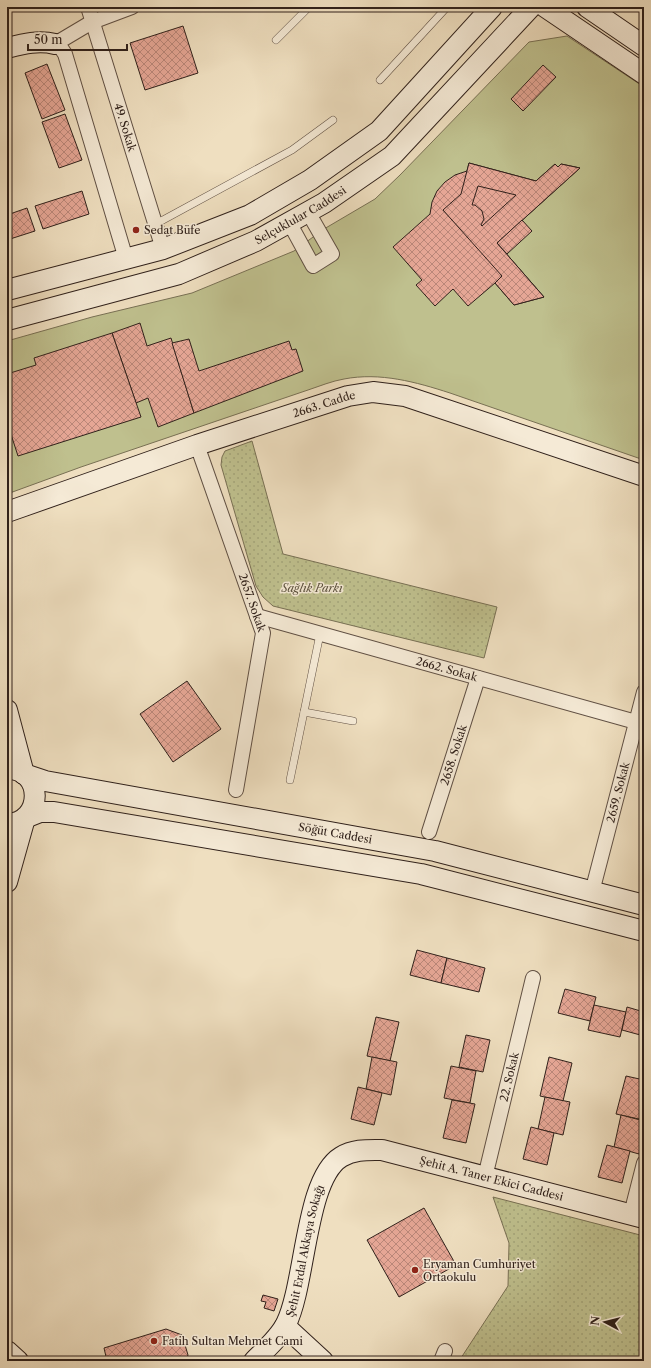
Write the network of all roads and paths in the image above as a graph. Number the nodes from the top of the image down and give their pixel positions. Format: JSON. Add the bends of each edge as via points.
{"nodes":[{"id":1,"x":88,"y":7,"type":"edge"},
{"id":2,"x":132,"y":7,"type":"edge"},
{"id":3,"x":309,"y":7,"type":"edge"},
{"id":4,"x":447,"y":7,"type":"edge"},
{"id":5,"x":492,"y":7,"type":"edge"},
{"id":6,"x":531,"y":7,"type":"edge"},
{"id":7,"x":545,"y":7,"type":"edge"},
{"id":8,"x":587,"y":7,"type":"edge"},
{"id":9,"x":92,"y":22,"type":"junction"},
{"id":10,"x":276,"y":40,"type":"dead end"},
{"id":11,"x":55,"y":44,"type":"junction"},
{"id":12,"x":644,"y":46,"type":"edge"},
{"id":13,"x":7,"y":48,"type":"edge"},
{"id":14,"x":644,"y":74,"type":"edge"},
{"id":15,"x":380,"y":80,"type":"dead end"},
{"id":16,"x":333,"y":120,"type":"dead end"},
{"id":17,"x":308,"y":212,"type":"junction"},
{"id":18,"x":289,"y":222,"type":"junction"},
{"id":19,"x":155,"y":223,"type":"junction"},
{"id":20,"x":164,"y":248,"type":"junction"},
{"id":21,"x":126,"y":259,"type":"junction"},
{"id":22,"x":134,"y":286,"type":"junction"},
{"id":23,"x":7,"y":290,"type":"edge"},
{"id":24,"x":7,"y":320,"type":"edge"},
{"id":25,"x":196,"y":445,"type":"junction"},
{"id":26,"x":644,"y":476,"type":"edge"},
{"id":27,"x":7,"y":512,"type":"edge"},
{"id":28,"x":256,"y":616,"type":"junction"},
{"id":29,"x":320,"y":634,"type":"junction"},
{"id":30,"x":478,"y":678,"type":"junction"},
{"id":31,"x":644,"y":692,"type":"edge"},
{"id":32,"x":7,"y":710,"type":"edge"},
{"id":33,"x":304,"y":712,"type":"junction"},
{"id":34,"x":353,"y":721,"type":"dead end"},
{"id":35,"x":636,"y":722,"type":"junction"},
{"id":36,"x":638,"y":742,"type":"edge"},
{"id":37,"x":16,"y":771,"type":"edge"},
{"id":38,"x":290,"y":780,"type":"dead end"},
{"id":39,"x":236,"y":790,"type":"dead end"},
{"id":40,"x":16,"y":821,"type":"edge"},
{"id":41,"x":429,"y":832,"type":"dead end"},
{"id":42,"x":7,"y":882,"type":"edge"},
{"id":43,"x":592,"y":892,"type":"junction"},
{"id":44,"x":644,"y":905,"type":"edge"},
{"id":45,"x":644,"y":931,"type":"edge"},
{"id":46,"x":533,"y":978,"type":"dead end"},
{"id":47,"x":340,"y":1158,"type":"joint"},
{"id":48,"x":644,"y":1162,"type":"edge"},
{"id":49,"x":485,"y":1176,"type":"junction"},
{"id":50,"x":638,"y":1216,"type":"edge"},
{"id":51,"x":285,"y":1326,"type":"junction"},
{"id":52,"x":7,"y":1351,"type":"edge"},
{"id":53,"x":18,"y":1361,"type":"edge"},
{"id":54,"x":254,"y":1361,"type":"edge"},
{"id":55,"x":323,"y":1361,"type":"edge"}],
"edges":[{"from":1,"to":9,"type":"street","name":"49. Sokak"},
{"from":2,"to":9,"type":"street"},
{"from":3,"to":10,"type":"lane"},
{"from":4,"to":15,"type":"lane"},
{"from":5,"to":20,"type":"main road","via":[[379,131],[310,180],[250,215]]},
{"from":6,"to":17,"type":"main road","name":"Selçuklular Caddesi","via":[[392,156]]},
{"from":7,"to":14,"type":"main road"},
{"from":8,"to":12,"type":"main road"},
{"from":9,"to":11,"type":"street"},
{"from":9,"to":19,"type":"street","name":"49. Sokak"},
{"from":11,"to":13,"type":"main road","via":[[36,42]]},
{"from":11,"to":21,"type":"street","via":[[65,54]]},
{"from":16,"to":19,"type":"lane","via":[[292,150]]},
{"from":17,"to":18,"type":"main road","name":"Selçuklular Caddesi"},
{"from":17,"to":18,"type":"street","via":[[332,254],[313,266]]},
{"from":18,"to":22,"type":"main road","name":"Selçuklular Caddesi","via":[[256,241],[179,274]]},
{"from":19,"to":20,"type":"street","name":"49. Sokak"},
{"from":20,"to":21,"type":"main road"},
{"from":21,"to":22,"type":"main road"},
{"from":21,"to":23,"type":"main road"},
{"from":22,"to":24,"type":"main road","name":"Selçuklular Caddesi"},
{"from":25,"to":26,"type":"main road","name":"2663. Cadde","via":[[348,396],[373,392],[405,396]]},
{"from":25,"to":27,"type":"main road","name":"2663. Cadde"},
{"from":25,"to":28,"type":"street","name":"2657. Sokak"},
{"from":28,"to":29,"type":"street","name":"2662. Sokak"},
{"from":28,"to":39,"type":"street","name":"2657. Sokak","via":[[263,633]]},
{"from":29,"to":30,"type":"street","name":"2662. Sokak"},
{"from":29,"to":33,"type":"lane"},
{"from":30,"to":35,"type":"street","name":"2662. Sokak"},
{"from":30,"to":41,"type":"street","name":"2658. Sokak"},
{"from":31,"to":35,"type":"street","name":"2659. Sokak"},
{"from":32,"to":37,"type":"main road"},
{"from":33,"to":34,"type":"lane"},
{"from":33,"to":38,"type":"lane"},
{"from":35,"to":36,"type":"street","name":"2659. Sokak"},
{"from":36,"to":43,"type":"street","name":"2659. Sokak"},
{"from":37,"to":40,"type":"main road","via":[[30,780],[35,796],[31,811]]},
{"from":37,"to":43,"type":"main road","name":"Söğüt Caddesi","via":[[45,781],[435,851]]},
{"from":40,"to":42,"type":"main road"},
{"from":40,"to":45,"type":"main road","via":[[40,812],[54,812],[422,874]]},
{"from":43,"to":44,"type":"main road","name":"Söğüt Caddesi"},
{"from":46,"to":49,"type":"street","name":"22. Sokak"},
{"from":47,"to":49,"type":"main road","name":"Şehit A. Taner Ekici Caddesi","via":[[350,1152],[382,1150]]},
{"from":47,"to":51,"type":"main road","name":"Şehit Erdal Akkaya Sokağı","via":[[331,1166],[318,1189],[293,1307]]},
{"from":48,"to":50,"type":"street"},
{"from":49,"to":50,"type":"main road","name":"Şehit A. Taner Ekici Caddesi"},
{"from":51,"to":54,"type":"main road","name":"Şehit Erdal Akkaya Sokağı"},
{"from":51,"to":55,"type":"main road"},
{"from":52,"to":53,"type":"main road"}]}
